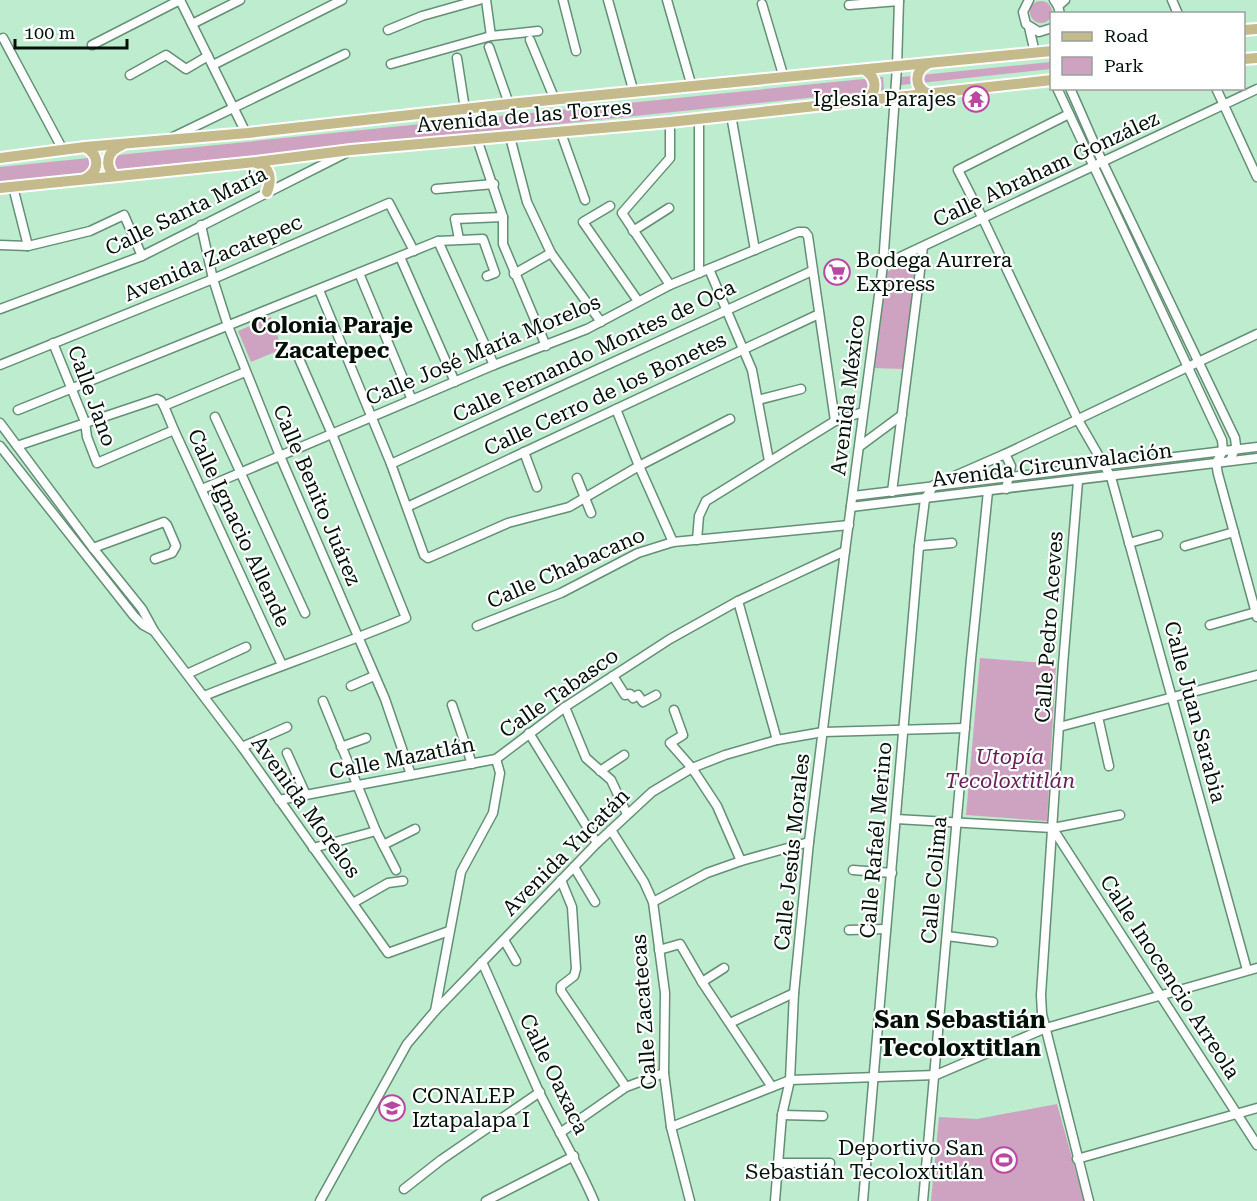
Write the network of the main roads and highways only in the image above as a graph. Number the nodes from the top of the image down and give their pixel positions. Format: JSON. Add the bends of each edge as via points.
{"nodes":[{"id":1,"x":1050,"y":51,"type":"edge"},
{"id":2,"x":927,"y":64,"type":"junction"},
{"id":3,"x":865,"y":70,"type":"junction"},
{"id":4,"x":1050,"y":80,"type":"edge"},
{"id":5,"x":927,"y":93,"type":"junction"},
{"id":6,"x":866,"y":100,"type":"junction"},
{"id":7,"x":122,"y":145,"type":"junction"},
{"id":8,"x":85,"y":147,"type":"junction"},
{"id":9,"x":0,"y":158,"type":"edge"},
{"id":10,"x":256,"y":162,"type":"junction"},
{"id":11,"x":114,"y":176,"type":"junction"},
{"id":12,"x":85,"y":180,"type":"junction"},
{"id":13,"x":0,"y":188,"type":"edge"},
{"id":14,"x":267,"y":192,"type":"road end"}],
"edges":[{"from":1,"to":2,"type":"main road","name":"Avenida de las Torres"},
{"from":2,"to":3,"type":"main road","name":"Avenida de las Torres"},
{"from":2,"to":5,"type":"main road","via":[[918,72],[917,79]]},
{"from":3,"to":6,"type":"main road","via":[[875,86]]},
{"from":3,"to":7,"type":"main road","name":"Avenida de las Torres"},
{"from":4,"to":5,"type":"main road","name":"Avenida de las Torres"},
{"from":5,"to":6,"type":"main road","name":"Avenida de las Torres"},
{"from":6,"to":10,"type":"main road","name":"Avenida de las Torres"},
{"from":7,"to":8,"type":"main road","name":"Avenida de las Torres"},
{"from":7,"to":11,"type":"main road","via":[[108,158]]},
{"from":8,"to":9,"type":"main road","name":"Avenida de las Torres"},
{"from":8,"to":12,"type":"main road","via":[[96,163],[92,175]]},
{"from":10,"to":11,"type":"main road","name":"Avenida de las Torres"},
{"from":10,"to":14,"type":"main road","via":[[269,171]]},
{"from":11,"to":12,"type":"main road","name":"Avenida de las Torres"},
{"from":12,"to":13,"type":"main road","name":"Avenida de las Torres"}]}
